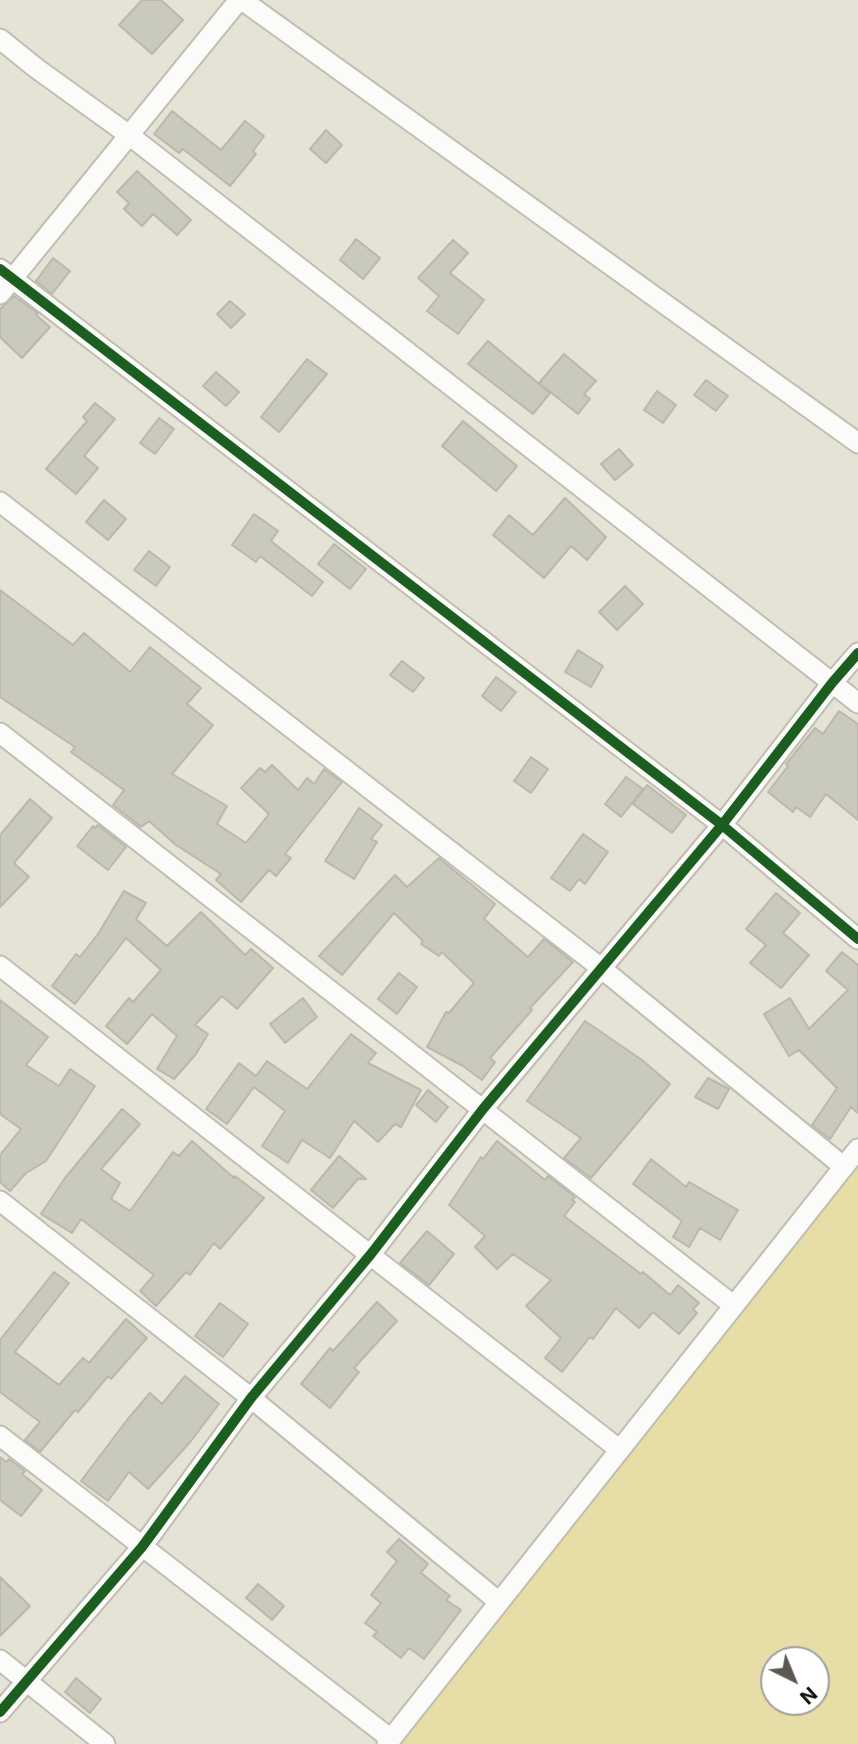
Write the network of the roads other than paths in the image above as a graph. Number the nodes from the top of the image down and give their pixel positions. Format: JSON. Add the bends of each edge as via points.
{"nodes":[{"id":1,"x":241,"y":0,"type":"edge"},
{"id":2,"x":0,"y":39,"type":"edge"},
{"id":3,"x":129,"y":135,"type":"junction"},
{"id":4,"x":4,"y":280,"type":"edge"},
{"id":5,"x":858,"y":443,"type":"edge"},
{"id":6,"x":0,"y":502,"type":"edge"},
{"id":7,"x":858,"y":653,"type":"edge"},
{"id":8,"x":832,"y":683,"type":"junction"},
{"id":9,"x":858,"y":704,"type":"edge"},
{"id":10,"x":0,"y":733,"type":"edge"},
{"id":11,"x":722,"y":825,"type":"junction"},
{"id":12,"x":858,"y":939,"type":"edge"},
{"id":13,"x":0,"y":966,"type":"edge"},
{"id":14,"x":601,"y":968,"type":"junction"},
{"id":15,"x":483,"y":1109,"type":"junction"},
{"id":16,"x":858,"y":1149,"type":"edge"},
{"id":17,"x":844,"y":1167,"type":"junction"},
{"id":18,"x":0,"y":1201,"type":"edge"},
{"id":19,"x":371,"y":1254,"type":"junction"},
{"id":20,"x":733,"y":1304,"type":"junction"},
{"id":21,"x":251,"y":1398,"type":"junction"},
{"id":22,"x":0,"y":1436,"type":"edge"},
{"id":23,"x":620,"y":1450,"type":"junction"},
{"id":24,"x":142,"y":1548,"type":"junction"},
{"id":25,"x":499,"y":1602,"type":"junction"},
{"id":26,"x":0,"y":1660,"type":"edge"},
{"id":27,"x":26,"y":1680,"type":"junction"},
{"id":28,"x":0,"y":1712,"type":"edge"},
{"id":29,"x":389,"y":1741,"type":"edge"},
{"id":30,"x":105,"y":1744,"type":"edge"}],
"edges":[{"from":1,"to":3,"type":"street"},
{"from":1,"to":5,"type":"street"},
{"from":2,"to":3,"type":"street"},
{"from":3,"to":4,"type":"street"},
{"from":3,"to":8,"type":"street"},
{"from":4,"to":11,"type":"street"},
{"from":6,"to":14,"type":"street"},
{"from":7,"to":8,"type":"street"},
{"from":8,"to":9,"type":"street"},
{"from":8,"to":11,"type":"street"},
{"from":10,"to":15,"type":"street"},
{"from":11,"to":12,"type":"street"},
{"from":11,"to":14,"type":"street"},
{"from":13,"to":19,"type":"street"},
{"from":14,"to":15,"type":"street"},
{"from":14,"to":17,"type":"street"},
{"from":15,"to":19,"type":"street"},
{"from":15,"to":20,"type":"street"},
{"from":16,"to":17,"type":"street"},
{"from":17,"to":20,"type":"street"},
{"from":18,"to":21,"type":"street"},
{"from":19,"to":21,"type":"street"},
{"from":19,"to":23,"type":"street"},
{"from":20,"to":23,"type":"street"},
{"from":21,"to":24,"type":"street"},
{"from":21,"to":25,"type":"street"},
{"from":22,"to":24,"type":"street"},
{"from":23,"to":25,"type":"street"},
{"from":24,"to":27,"type":"street"},
{"from":24,"to":29,"type":"street"},
{"from":25,"to":29,"type":"street"},
{"from":26,"to":27,"type":"street"},
{"from":27,"to":28,"type":"street"},
{"from":27,"to":30,"type":"street"}]}
